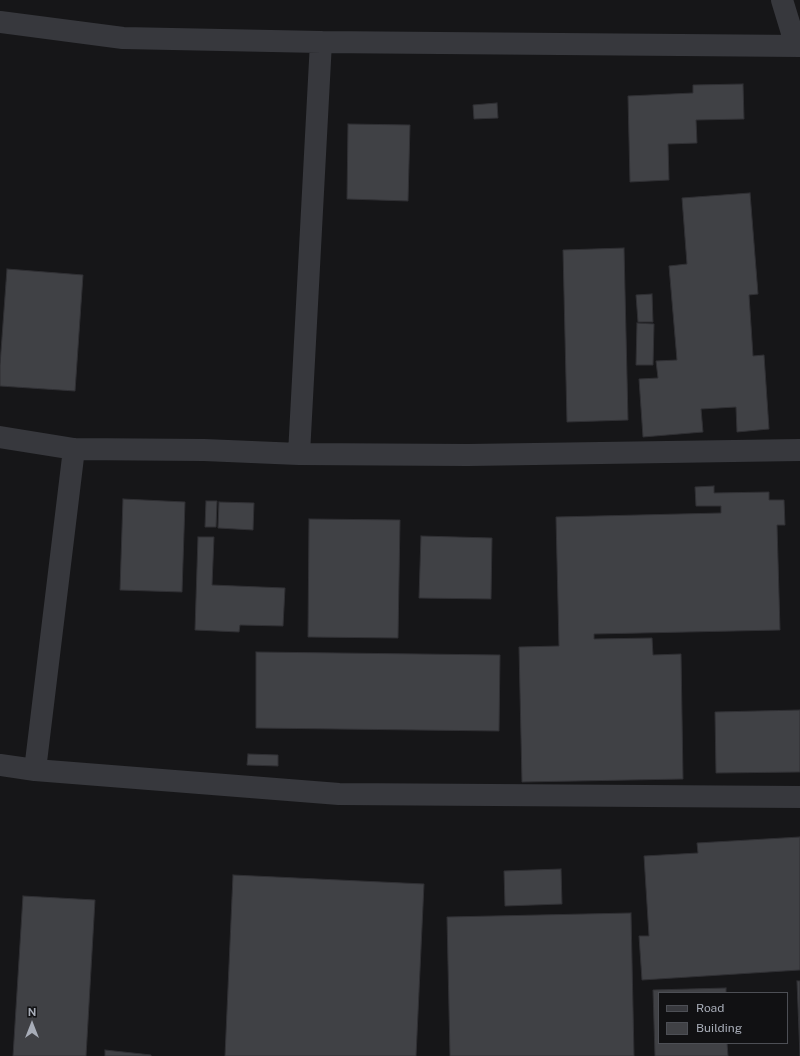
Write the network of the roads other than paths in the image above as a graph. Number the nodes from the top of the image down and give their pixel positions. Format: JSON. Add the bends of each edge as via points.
{"nodes":[{"id":1,"x":782,"y":0,"type":"edge"},
{"id":2,"x":0,"y":22,"type":"edge"},
{"id":3,"x":321,"y":42,"type":"junction"},
{"id":4,"x":798,"y":46,"type":"edge"},
{"id":5,"x":0,"y":437,"type":"edge"},
{"id":6,"x":74,"y":449,"type":"junction"},
{"id":7,"x":800,"y":450,"type":"edge"},
{"id":8,"x":299,"y":454,"type":"junction"},
{"id":9,"x":0,"y":765,"type":"edge"},
{"id":10,"x":35,"y":770,"type":"junction"},
{"id":11,"x":800,"y":797,"type":"edge"}],
"edges":[{"from":1,"to":4,"type":"street"},
{"from":2,"to":3,"type":"street","via":[[122,38]]},
{"from":3,"to":4,"type":"street"},
{"from":3,"to":8,"type":"street"},
{"from":5,"to":6,"type":"street"},
{"from":6,"to":8,"type":"street"},
{"from":6,"to":10,"type":"street"},
{"from":7,"to":8,"type":"street","via":[[468,455]]},
{"from":9,"to":10,"type":"street"},
{"from":10,"to":11,"type":"street","via":[[339,794]]}]}
